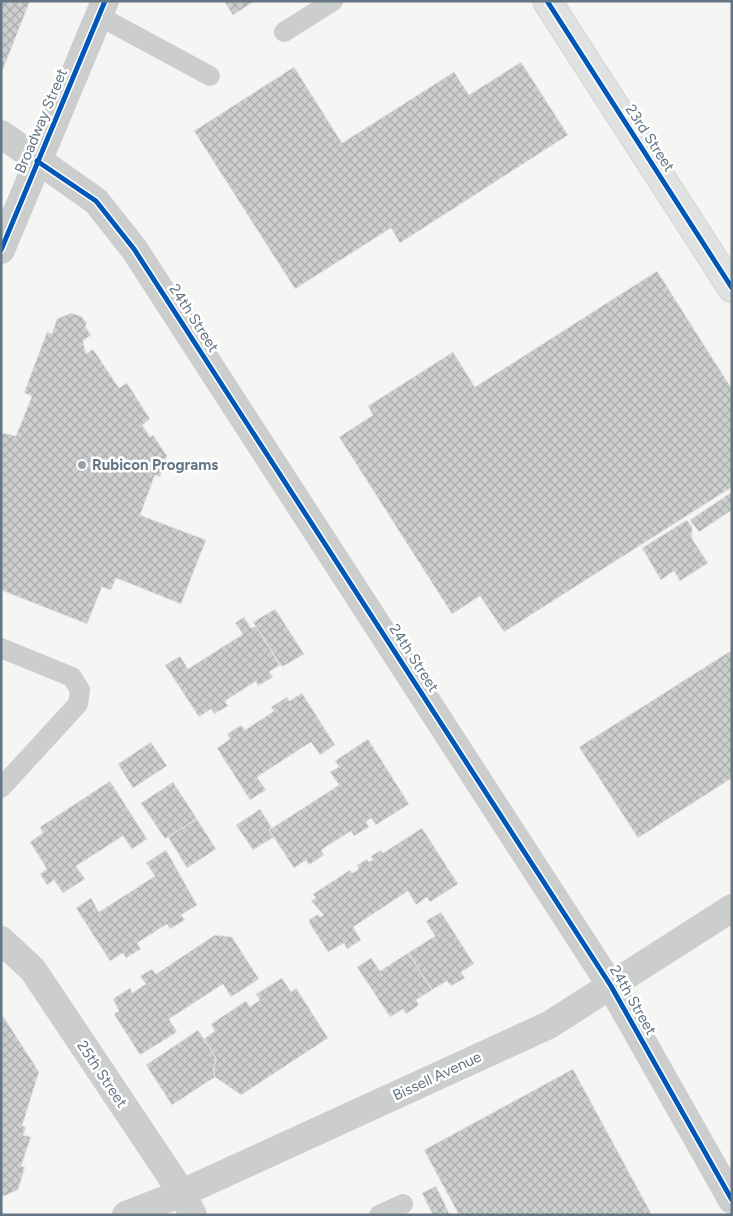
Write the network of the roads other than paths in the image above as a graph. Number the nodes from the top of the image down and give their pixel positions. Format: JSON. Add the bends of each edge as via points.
{"nodes":[{"id":1,"x":333,"y":1,"type":"edge"},
{"id":2,"x":547,"y":1,"type":"edge"},
{"id":3,"x":102,"y":9,"type":"edge"},
{"id":4,"x":284,"y":32,"type":"dead end"},
{"id":5,"x":210,"y":76,"type":"dead end"},
{"id":6,"x":1,"y":134,"type":"edge"},
{"id":7,"x":38,"y":161,"type":"junction"},
{"id":8,"x":1,"y":250,"type":"edge"},
{"id":9,"x":732,"y":288,"type":"edge"},
{"id":10,"x":1,"y":648,"type":"edge"},
{"id":11,"x":1,"y":788,"type":"edge"},
{"id":12,"x":732,"y":908,"type":"edge"},
{"id":13,"x":1,"y":940,"type":"edge"},
{"id":14,"x":611,"y":986,"type":"junction"},
{"id":15,"x":725,"y":1172,"type":"edge"},
{"id":16,"x":732,"y":1200,"type":"edge"},
{"id":17,"x":187,"y":1204,"type":"edge"},
{"id":18,"x":403,"y":1204,"type":"dead end"},
{"id":19,"x":126,"y":1215,"type":"edge"},
{"id":20,"x":379,"y":1215,"type":"edge"}],
"edges":[{"from":1,"to":4,"type":"lane"},
{"from":2,"to":9,"type":"main road","name":"23rd Street"},
{"from":3,"to":5,"type":"lane"},
{"from":3,"to":7,"type":"street","name":"Broadway Street"},
{"from":6,"to":7,"type":"street","name":"24th Street"},
{"from":7,"to":8,"type":"street","name":"Broadway Street"},
{"from":7,"to":14,"type":"street","name":"24th Street","via":[[96,201],[134,249]]},
{"from":10,"to":11,"type":"lane","via":[[72,677],[80,690],[78,704]]},
{"from":12,"to":14,"type":"street","name":"Bissell Avenue"},
{"from":13,"to":17,"type":"street","name":"25th Street","via":[[32,970]]},
{"from":14,"to":15,"type":"street","name":"24th Street"},
{"from":14,"to":17,"type":"street","name":"Bissell Avenue","via":[[549,1025]]},
{"from":15,"to":16,"type":"street","name":"24th Street"},
{"from":17,"to":19,"type":"street","name":"Bissell Avenue"},
{"from":18,"to":20,"type":"lane"}]}
